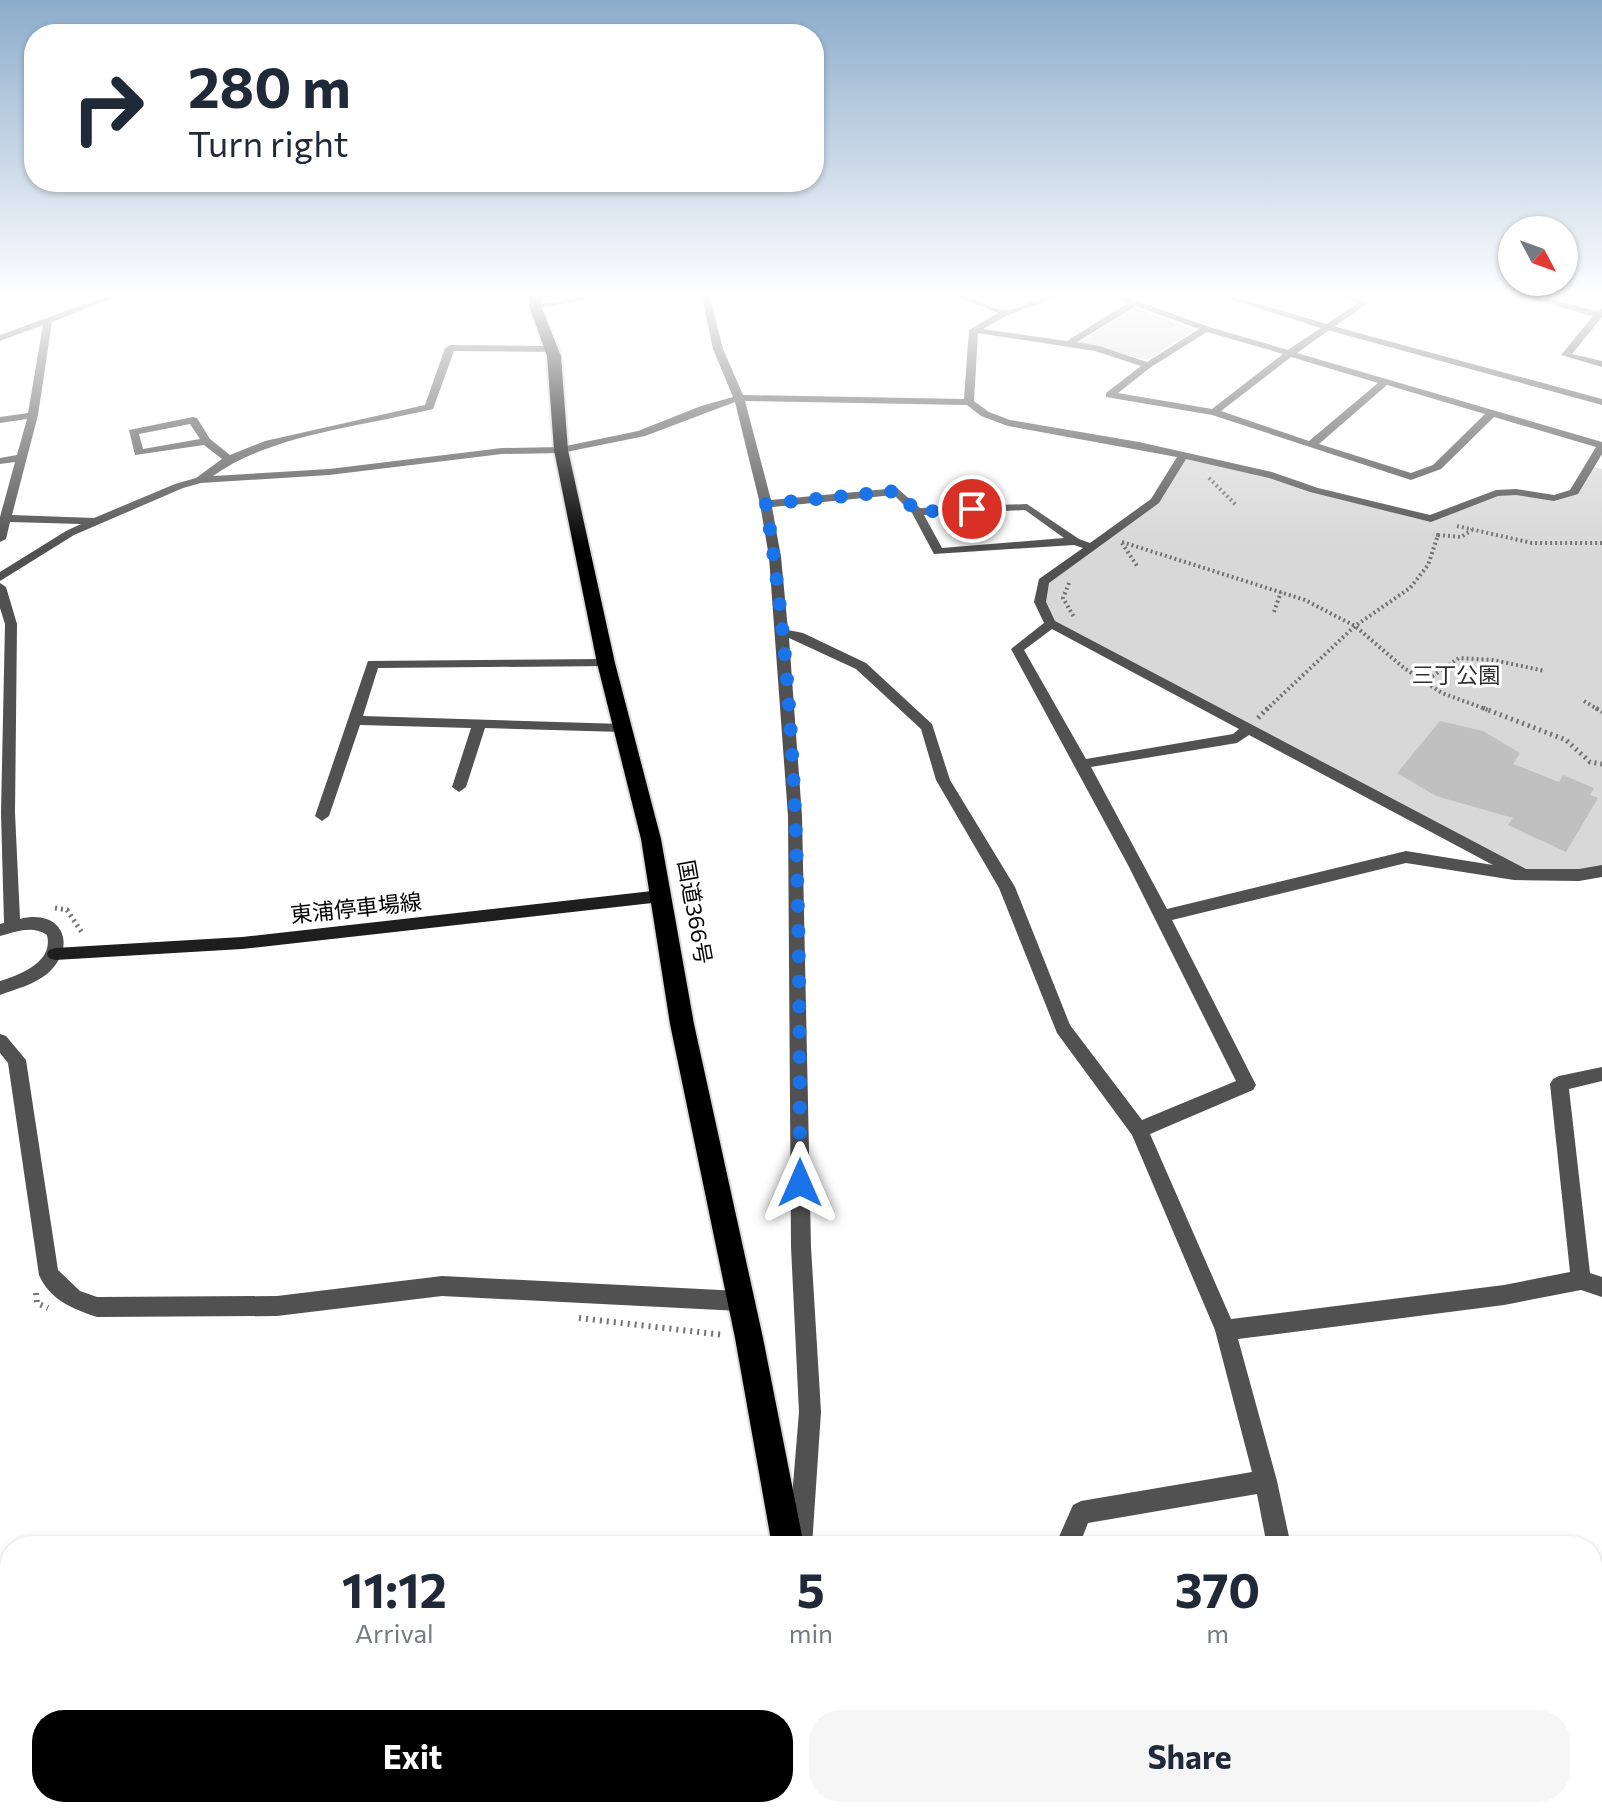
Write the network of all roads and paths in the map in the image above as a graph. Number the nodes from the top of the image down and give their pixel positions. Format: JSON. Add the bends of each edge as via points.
{"nodes":[{"id":1,"x":39,"y":378,"type":"edge"},
{"id":2,"x":439,"y":378,"type":"edge"},
{"id":3,"x":555,"y":378,"type":"edge"},
{"id":4,"x":730,"y":378,"type":"edge"},
{"id":5,"x":971,"y":378,"type":"edge"},
{"id":6,"x":1132,"y":378,"type":"edge"},
{"id":7,"x":1258,"y":378,"type":"edge"},
{"id":8,"x":1371,"y":378,"type":"edge"},
{"id":9,"x":1513,"y":378,"type":"edge"},
{"id":10,"x":1385,"y":382,"type":"junction"},
{"id":11,"x":739,"y":398,"type":"junction"},
{"id":12,"x":969,"y":402,"type":"junction"},
{"id":13,"x":1602,"y":402,"type":"edge"},
{"id":14,"x":1214,"y":412,"type":"junction"},
{"id":15,"x":1492,"y":413,"type":"junction"},
{"id":16,"x":33,"y":415,"type":"junction"},
{"id":17,"x":0,"y":420,"type":"edge"},
{"id":18,"x":206,"y":441,"type":"junction"},
{"id":19,"x":1311,"y":445,"type":"junction"},
{"id":20,"x":1602,"y":445,"type":"edge"},
{"id":21,"x":561,"y":450,"type":"junction"},
{"id":22,"x":1183,"y":455,"type":"junction"},
{"id":23,"x":22,"y":458,"type":"junction"},
{"id":24,"x":229,"y":459,"type":"junction"},
{"id":25,"x":0,"y":461,"type":"edge"},
{"id":26,"x":1220,"y":475,"type":"dead end"},
{"id":27,"x":198,"y":481,"type":"junction"},
{"id":28,"x":766,"y":504,"type":"junction"},
{"id":29,"x":1236,"y":505,"type":"dead end"},
{"id":30,"x":917,"y":512,"type":"junction"},
{"id":31,"x":5,"y":518,"type":"junction"},
{"id":32,"x":1431,"y":519,"type":"junction"},
{"id":33,"x":96,"y":521,"type":"junction"},
{"id":34,"x":1472,"y":530,"type":"junction"},
{"id":35,"x":1426,"y":533,"type":"dead end"},
{"id":36,"x":1133,"y":534,"type":"dead end"},
{"id":37,"x":1437,"y":535,"type":"junction"},
{"id":38,"x":1106,"y":536,"type":"junction"},
{"id":39,"x":0,"y":539,"type":"edge"},
{"id":40,"x":1075,"y":541,"type":"junction"},
{"id":41,"x":1122,"y":542,"type":"junction"},
{"id":42,"x":1602,"y":543,"type":"edge"},
{"id":43,"x":1091,"y":547,"type":"junction"},
{"id":44,"x":1109,"y":551,"type":"dead end"},
{"id":45,"x":1137,"y":566,"type":"dead end"},
{"id":46,"x":0,"y":577,"type":"edge"},
{"id":47,"x":1072,"y":578,"type":"dead end"},
{"id":48,"x":0,"y":587,"type":"edge"},
{"id":49,"x":1281,"y":592,"type":"junction"},
{"id":50,"x":1274,"y":612,"type":"dead end"},
{"id":51,"x":1051,"y":624,"type":"junction"},
{"id":52,"x":1085,"y":626,"type":"dead end"},
{"id":53,"x":1355,"y":626,"type":"junction"},
{"id":54,"x":782,"y":632,"type":"junction"},
{"id":55,"x":606,"y":663,"type":"junction"},
{"id":56,"x":1545,"y":671,"type":"dead end"},
{"id":57,"x":1424,"y":682,"type":"junction"},
{"id":58,"x":1584,"y":701,"type":"dead end"},
{"id":59,"x":1245,"y":710,"type":"dead end"},
{"id":60,"x":1602,"y":712,"type":"edge"},
{"id":61,"x":355,"y":720,"type":"junction"},
{"id":62,"x":1254,"y":722,"type":"junction"},
{"id":63,"x":479,"y":724,"type":"junction"},
{"id":64,"x":1271,"y":724,"type":"dead end"},
{"id":65,"x":622,"y":728,"type":"junction"},
{"id":66,"x":1083,"y":764,"type":"junction"},
{"id":67,"x":1602,"y":764,"type":"edge"},
{"id":68,"x":459,"y":787,"type":"dead end"},
{"id":69,"x":322,"y":816,"type":"dead end"},
{"id":70,"x":1602,"y":871,"type":"edge"},
{"id":71,"x":1523,"y":874,"type":"junction"},
{"id":72,"x":661,"y":896,"type":"junction"},
{"id":73,"x":1164,"y":916,"type":"junction"},
{"id":74,"x":6,"y":928,"type":"edge"},
{"id":75,"x":55,"y":954,"type":"junction"},
{"id":76,"x":0,"y":988,"type":"edge"},
{"id":77,"x":0,"y":1041,"type":"edge"},
{"id":78,"x":1600,"y":1077,"type":"edge"},
{"id":79,"x":1139,"y":1130,"type":"junction"},
{"id":80,"x":1581,"y":1280,"type":"junction"},
{"id":81,"x":1602,"y":1287,"type":"edge"},
{"id":82,"x":740,"y":1301,"type":"junction"},
{"id":83,"x":1225,"y":1330,"type":"junction"},
{"id":84,"x":1266,"y":1481,"type":"junction"},
{"id":85,"x":786,"y":1536,"type":"edge"},
{"id":86,"x":801,"y":1536,"type":"edge"},
{"id":87,"x":1071,"y":1536,"type":"edge"},
{"id":88,"x":1277,"y":1536,"type":"edge"}],
"edges":[{"from":1,"to":16,"type":"street"},
{"from":2,"to":24,"type":"street","via":[[429,407],[269,443]]},
{"from":3,"to":21,"type":"highway","name":"国道366号"},
{"from":4,"to":11,"type":"street"},
{"from":5,"to":12,"type":"street"},
{"from":6,"to":14,"type":"street","via":[[1110,395]]},
{"from":7,"to":14,"type":"street"},
{"from":8,"to":10,"type":"street"},
{"from":9,"to":13,"type":"street"},
{"from":10,"to":15,"type":"street"},
{"from":10,"to":19,"type":"street"},
{"from":11,"to":12,"type":"street"},
{"from":11,"to":21,"type":"street","via":[[641,434]]},
{"from":11,"to":28,"type":"street"},
{"from":12,"to":22,"type":"street","via":[[1008,423]]},
{"from":14,"to":19,"type":"street"},
{"from":15,"to":19,"type":"street","via":[[1437,467],[1411,477]]},
{"from":15,"to":20,"type":"street"},
{"from":16,"to":17,"type":"street"},
{"from":16,"to":23,"type":"street"},
{"from":18,"to":18,"type":"street","via":[[193,420],[133,432],[139,453]]},
{"from":18,"to":24,"type":"street"},
{"from":20,"to":32,"type":"street","via":[[1574,492],[1554,498],[1496,493]]},
{"from":21,"to":27,"type":"street","via":[[502,451]]},
{"from":21,"to":55,"type":"highway","name":"国道366号"},
{"from":22,"to":32,"type":"street"},
{"from":22,"to":38,"type":"street","via":[[1155,501]]},
{"from":23,"to":25,"type":"street"},
{"from":23,"to":31,"type":"street"},
{"from":24,"to":27,"type":"street"},
{"from":26,"to":29,"type":"path","via":[[1205,475]]},
{"from":27,"to":33,"type":"street"},
{"from":28,"to":30,"type":"street","via":[[897,491]]},
{"from":28,"to":54,"type":"street"},
{"from":30,"to":40,"type":"street","via":[[1027,507]]},
{"from":30,"to":40,"type":"street","via":[[938,552]]},
{"from":31,"to":33,"type":"street"},
{"from":31,"to":39,"type":"street"},
{"from":32,"to":34,"type":"path"},
{"from":33,"to":46,"type":"street"},
{"from":34,"to":37,"type":"path","via":[[1461,537]]},
{"from":34,"to":42,"type":"path","via":[[1532,543]]},
{"from":35,"to":37,"type":"path"},
{"from":36,"to":41,"type":"path"},
{"from":37,"to":53,"type":"path","via":[[1428,565],[1410,588]]},
{"from":38,"to":41,"type":"path"},
{"from":38,"to":43,"type":"street"},
{"from":40,"to":43,"type":"street"},
{"from":41,"to":44,"type":"path"},
{"from":41,"to":45,"type":"path"},
{"from":41,"to":49,"type":"path"},
{"from":43,"to":51,"type":"street","via":[[1043,582],[1040,602]]},
{"from":47,"to":52,"type":"path","via":[[1063,598]]},
{"from":48,"to":74,"type":"street","via":[[11,624]]},
{"from":49,"to":50,"type":"path"},
{"from":49,"to":53,"type":"path"},
{"from":51,"to":62,"type":"street"},
{"from":51,"to":66,"type":"street","via":[[1017,649]]},
{"from":53,"to":57,"type":"path"},
{"from":53,"to":62,"type":"path"},
{"from":54,"to":79,"type":"street","via":[[861,666],[927,727],[943,780],[1007,887],[1063,1028]]},
{"from":54,"to":86,"type":"street","via":[[795,816],[801,1247],[810,1412]]},
{"from":55,"to":61,"type":"street","via":[[373,664]]},
{"from":55,"to":65,"type":"highway","name":"国道366号"},
{"from":56,"to":57,"type":"path","via":[[1459,658]]},
{"from":57,"to":67,"type":"path","via":[[1566,740],[1590,762]]},
{"from":58,"to":60,"type":"path"},
{"from":59,"to":62,"type":"path"},
{"from":61,"to":63,"type":"street"},
{"from":61,"to":69,"type":"street"},
{"from":62,"to":64,"type":"path"},
{"from":62,"to":66,"type":"street","via":[[1237,738]]},
{"from":62,"to":71,"type":"street"},
{"from":63,"to":65,"type":"street"},
{"from":63,"to":68,"type":"street"},
{"from":65,"to":72,"type":"highway","name":"国道366号"},
{"from":66,"to":73,"type":"street"},
{"from":70,"to":71,"type":"street"},
{"from":71,"to":73,"type":"street","via":[[1406,857]]},
{"from":72,"to":75,"type":"main road","name":"東浦停車場線","via":[[242,943]]},
{"from":72,"to":82,"type":"highway","name":"国道366号"},
{"from":73,"to":79,"type":"street","via":[[1247,1085]]},
{"from":74,"to":75,"type":"street","via":[[31,923],[54,930],[59,938]]},
{"from":75,"to":76,"type":"street","via":[[31,978]]},
{"from":77,"to":82,"type":"street","via":[[17,1060],[49,1275],[73,1299],[97,1307],[277,1306],[442,1286]]},
{"from":78,"to":80,"type":"street","via":[[1559,1084]]},
{"from":79,"to":83,"type":"street"},
{"from":80,"to":81,"type":"street"},
{"from":80,"to":83,"type":"street","via":[[1504,1295]]},
{"from":82,"to":85,"type":"highway","name":"国道366号"},
{"from":83,"to":84,"type":"street"},
{"from":84,"to":87,"type":"street","via":[[1081,1513]]},
{"from":84,"to":88,"type":"street"}]}
